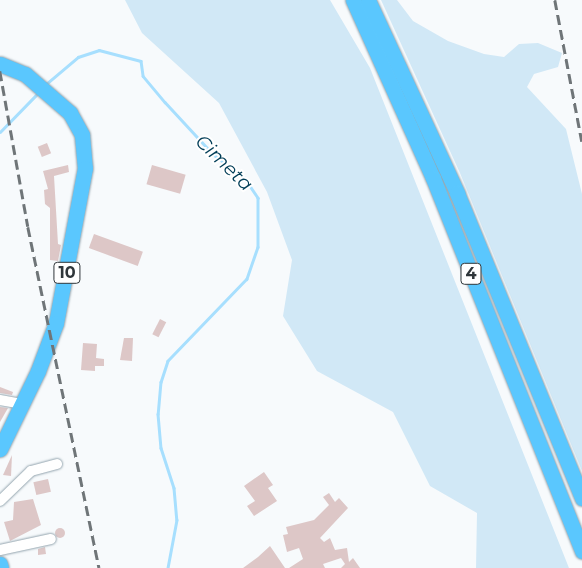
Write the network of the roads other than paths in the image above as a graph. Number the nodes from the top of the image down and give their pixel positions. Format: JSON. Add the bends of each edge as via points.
{"nodes":[{"id":1,"x":353,"y":0,"type":"edge"},
{"id":2,"x":368,"y":0,"type":"edge"},
{"id":3,"x":0,"y":64,"type":"edge"},
{"id":4,"x":0,"y":400,"type":"edge"},
{"id":5,"x":22,"y":404,"type":"junction"},
{"id":6,"x":0,"y":449,"type":"edge"},
{"id":7,"x":57,"y":464,"type":"dead end"},
{"id":8,"x":582,"y":498,"type":"edge"},
{"id":9,"x":0,"y":501,"type":"edge"},
{"id":10,"x":51,"y":539,"type":"dead end"},
{"id":11,"x":0,"y":550,"type":"edge"},
{"id":12,"x":582,"y":551,"type":"edge"},
{"id":13,"x":0,"y":564,"type":"edge"},
{"id":14,"x":1,"y":568,"type":"edge"}],
"edges":[{"from":1,"to":12,"type":"highway","number":"4","via":[[433,178]]},
{"from":2,"to":8,"type":"highway","number":"4","via":[[457,193]]},
{"from":3,"to":5,"type":"highway","number":"10","via":[[24,74],[70,113],[82,134],[85,168],[56,323]]},
{"from":4,"to":5,"type":"street"},
{"from":5,"to":6,"type":"highway","number":"10"},
{"from":7,"to":9,"type":"street","via":[[31,471]]},
{"from":10,"to":11,"type":"street"},
{"from":13,"to":14,"type":"highway"}]}
